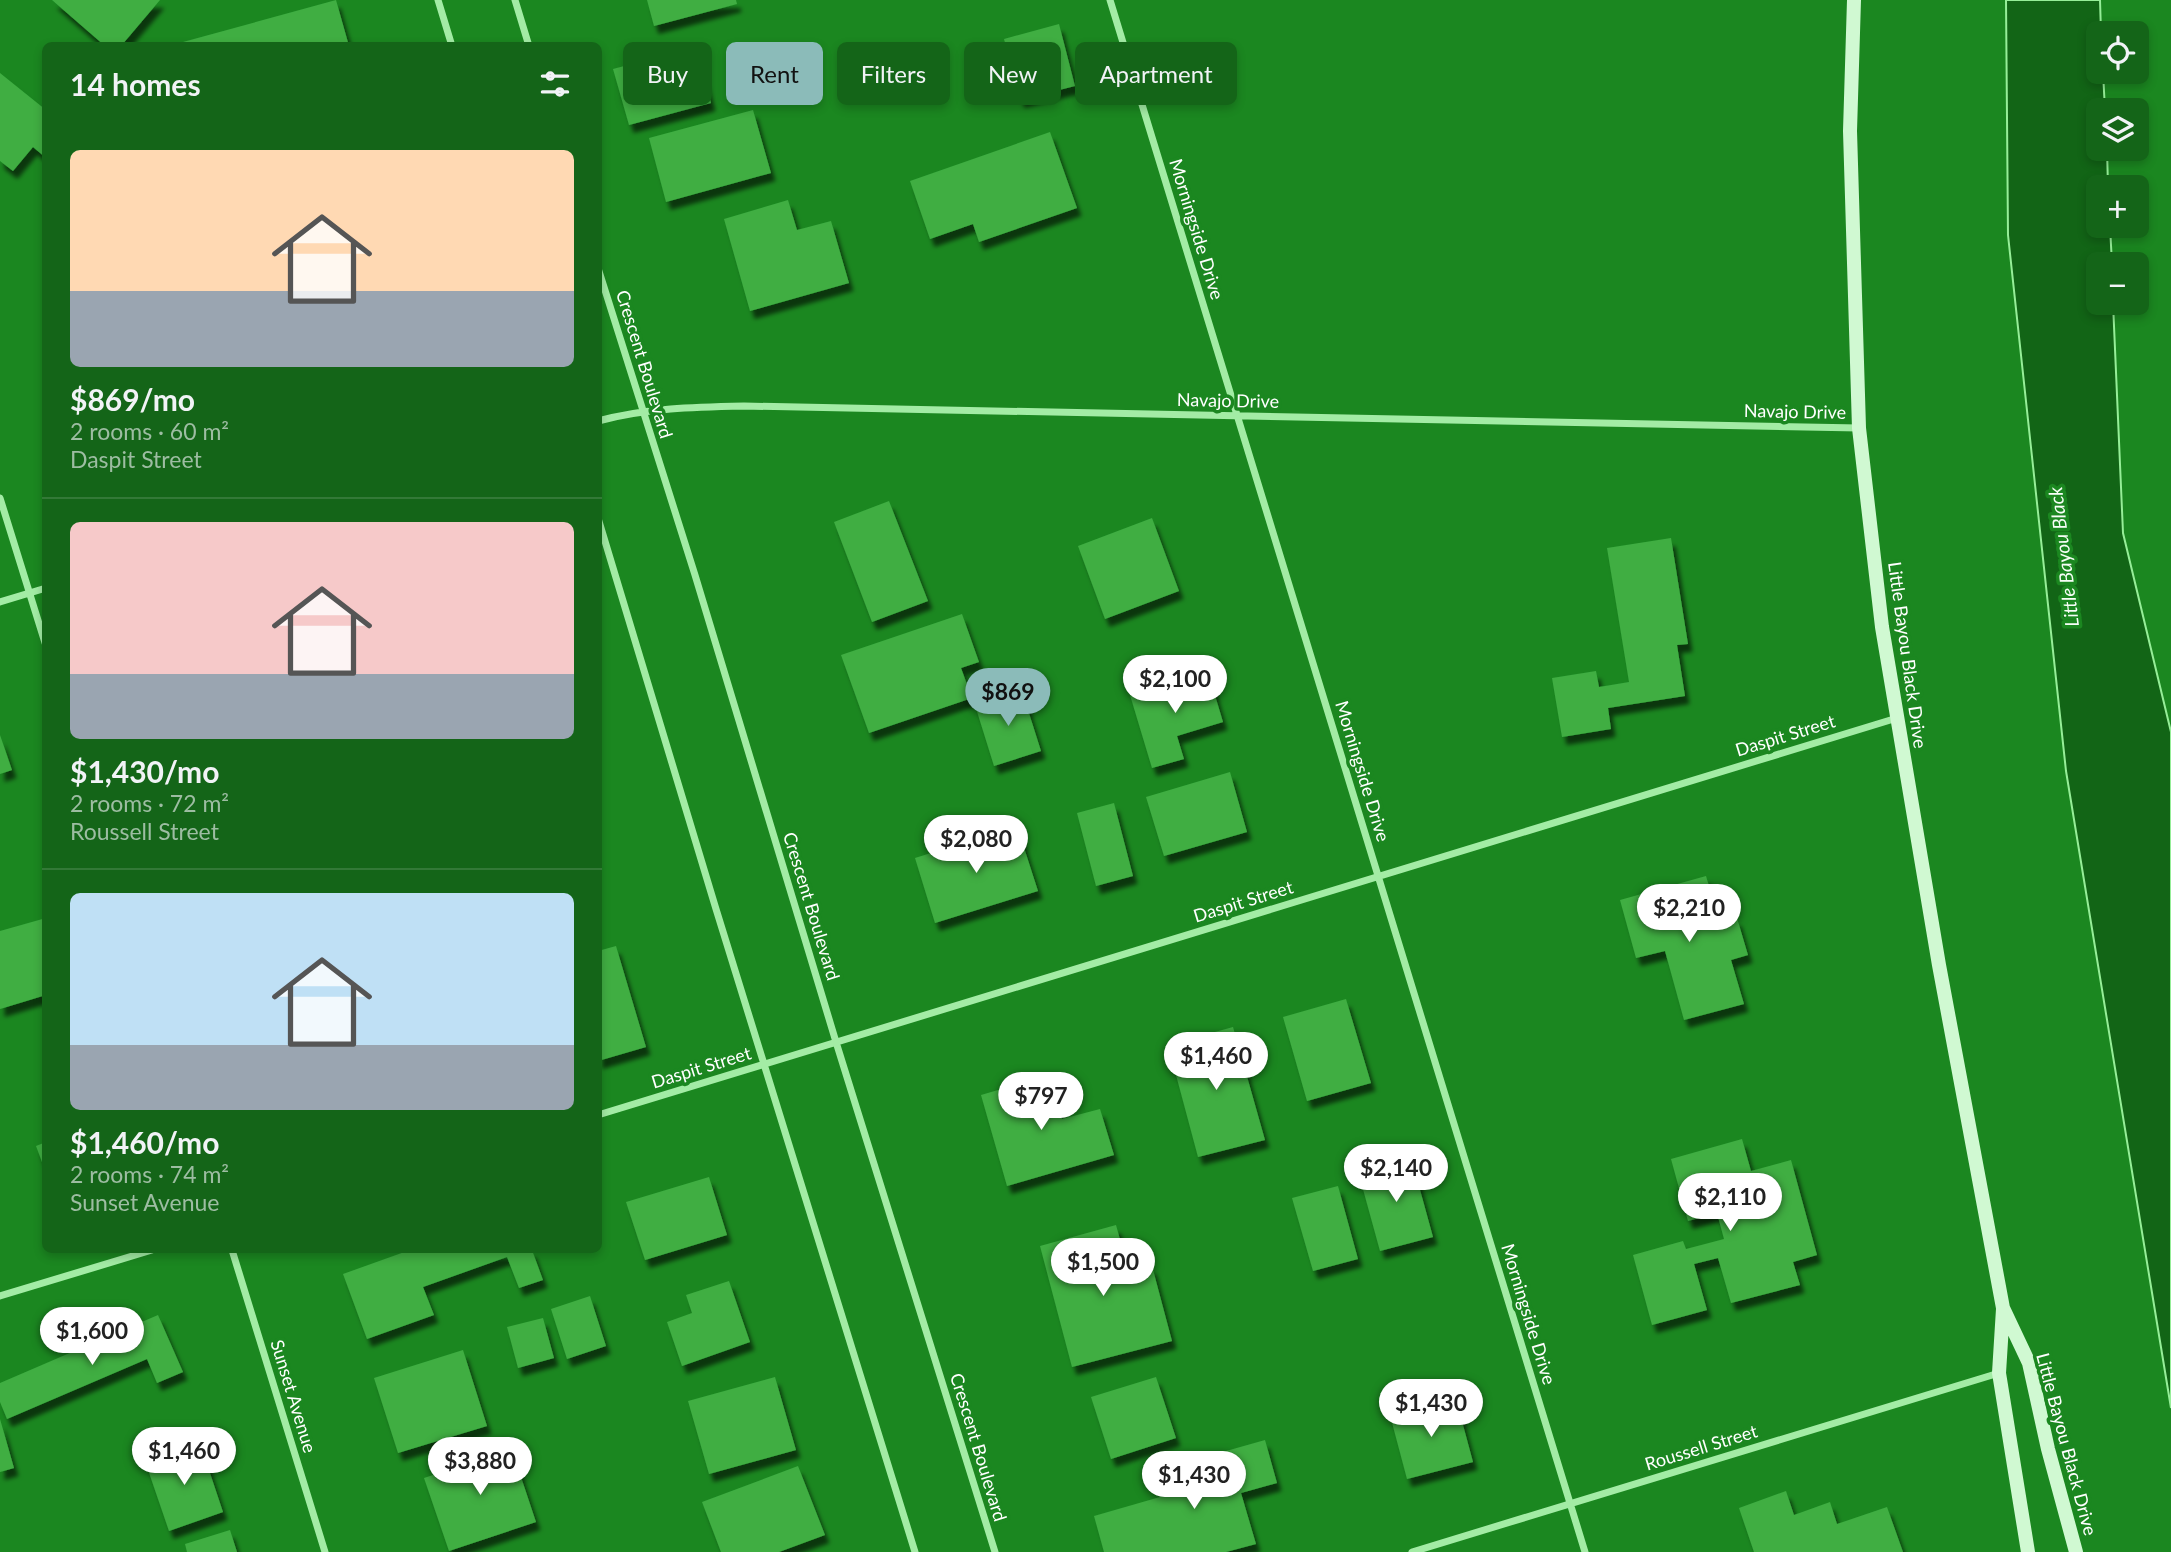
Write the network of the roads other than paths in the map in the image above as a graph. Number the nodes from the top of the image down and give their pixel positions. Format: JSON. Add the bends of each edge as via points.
{"nodes":[{"id":1,"x":438,"y":0,"type":"edge"},
{"id":2,"x":515,"y":0,"type":"edge"},
{"id":3,"x":1110,"y":0,"type":"edge"},
{"id":4,"x":1854,"y":0,"type":"edge"},
{"id":5,"x":451,"y":42,"type":"edge"},
{"id":6,"x":528,"y":42,"type":"edge"},
{"id":7,"x":602,"y":281,"type":"edge"},
{"id":8,"x":643,"y":413,"type":"junction"},
{"id":9,"x":1237,"y":416,"type":"junction"},
{"id":10,"x":602,"y":420,"type":"edge"},
{"id":11,"x":1859,"y":428,"type":"junction"},
{"id":12,"x":0,"y":498,"type":"edge"},
{"id":13,"x":602,"y":531,"type":"edge"},
{"id":14,"x":42,"y":590,"type":"edge"},
{"id":15,"x":29,"y":593,"type":"junction"},
{"id":16,"x":0,"y":602,"type":"edge"},
{"id":17,"x":42,"y":634,"type":"edge"},
{"id":18,"x":1897,"y":718,"type":"junction"},
{"id":19,"x":1378,"y":876,"type":"junction"},
{"id":20,"x":836,"y":1042,"type":"junction"},
{"id":21,"x":766,"y":1064,"type":"junction"},
{"id":22,"x":602,"y":1114,"type":"edge"},
{"id":23,"x":142,"y":1253,"type":"edge"},
{"id":24,"x":233,"y":1253,"type":"edge"},
{"id":25,"x":0,"y":1296,"type":"edge"},
{"id":26,"x":2003,"y":1308,"type":"junction"},
{"id":27,"x":1998,"y":1373,"type":"junction"},
{"id":28,"x":1570,"y":1504,"type":"junction"},
{"id":29,"x":325,"y":1552,"type":"edge"},
{"id":30,"x":915,"y":1552,"type":"edge"},
{"id":31,"x":995,"y":1552,"type":"edge"},
{"id":32,"x":1412,"y":1552,"type":"edge"},
{"id":33,"x":1585,"y":1552,"type":"edge"},
{"id":34,"x":2028,"y":1552,"type":"edge"},
{"id":35,"x":2076,"y":1552,"type":"edge"}],
"edges":[{"from":1,"to":5,"type":"street"},
{"from":2,"to":6,"type":"street"},
{"from":3,"to":9,"type":"street","name":"Morningside Drive"},
{"from":4,"to":11,"type":"main road","name":"Little Bayou Black Drive","via":[[1850,131]]},
{"from":7,"to":8,"type":"street","name":"Crescent Boulevard"},
{"from":8,"to":9,"type":"street","name":"Navajo Drive","via":[[744,406]]},
{"from":8,"to":10,"type":"street","name":"Navajo Drive"},
{"from":8,"to":20,"type":"street","name":"Crescent Boulevard"},
{"from":9,"to":11,"type":"street","name":"Navajo Drive"},
{"from":9,"to":19,"type":"street","name":"Morningside Drive"},
{"from":11,"to":18,"type":"main road","name":"Little Bayou Black Drive"},
{"from":12,"to":15,"type":"street"},
{"from":13,"to":21,"type":"street"},
{"from":14,"to":15,"type":"street"},
{"from":15,"to":16,"type":"street"},
{"from":15,"to":17,"type":"street"},
{"from":18,"to":19,"type":"street","name":"Daspit Street"},
{"from":18,"to":26,"type":"main road","name":"Little Bayou Black Drive"},
{"from":19,"to":20,"type":"street","name":"Daspit Street"},
{"from":19,"to":28,"type":"street","name":"Morningside Drive"},
{"from":20,"to":21,"type":"street","name":"Daspit Street"},
{"from":20,"to":31,"type":"street","name":"Crescent Boulevard"},
{"from":21,"to":22,"type":"street","name":"Daspit Street"},
{"from":21,"to":30,"type":"street"},
{"from":23,"to":25,"type":"street"},
{"from":24,"to":29,"type":"street","name":"Sunset Avenue"},
{"from":26,"to":27,"type":"main road","name":"Little Bayou Black Drive"},
{"from":26,"to":35,"type":"main road","name":"Little Bayou Black Drive","via":[[2029,1363]]},
{"from":27,"to":28,"type":"street","name":"Roussell Street"},
{"from":27,"to":34,"type":"main road","name":"Little Bayou Black Drive"},
{"from":28,"to":32,"type":"street","name":"Roussell Street"},
{"from":28,"to":33,"type":"street","name":"Morningside Drive"}]}
